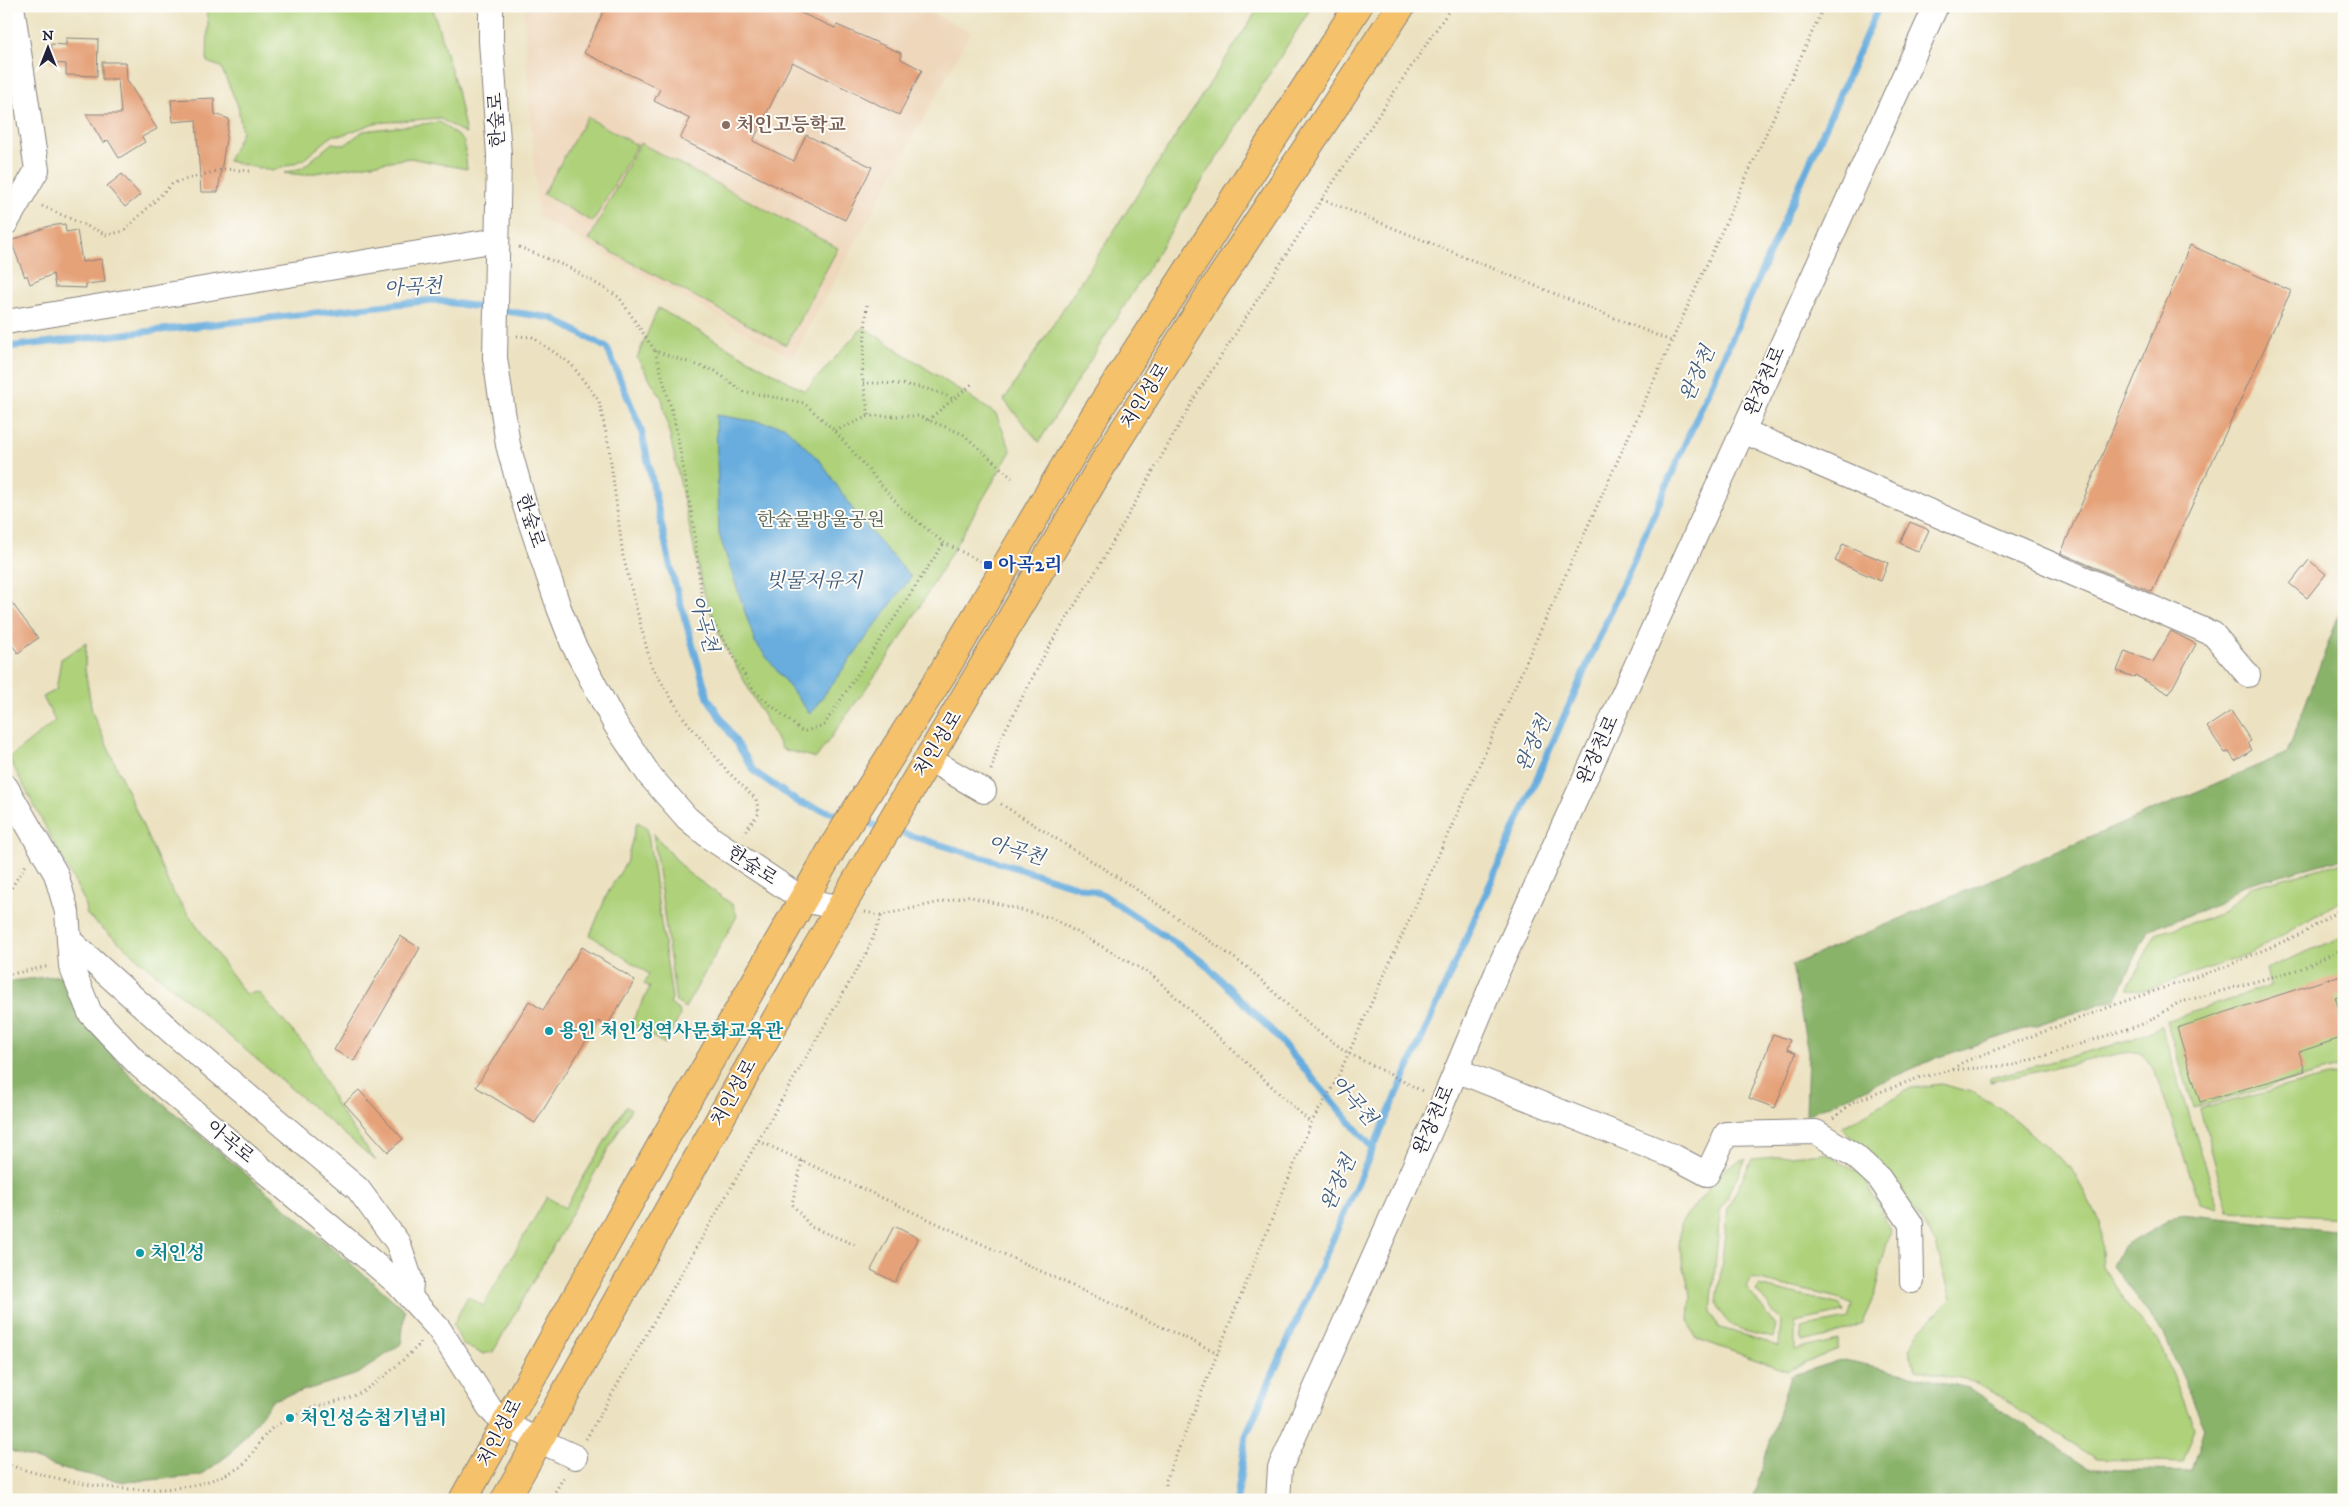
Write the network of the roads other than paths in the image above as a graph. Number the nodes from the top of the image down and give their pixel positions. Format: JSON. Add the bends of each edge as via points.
{"nodes":[{"id":1,"x":12,"y":6,"type":"edge"},
{"id":2,"x":491,"y":6,"type":"edge"},
{"id":3,"x":1358,"y":6,"type":"edge"},
{"id":4,"x":1401,"y":6,"type":"edge"},
{"id":5,"x":1936,"y":6,"type":"edge"},
{"id":6,"x":6,"y":223,"type":"edge"},
{"id":7,"x":497,"y":240,"type":"junction"},
{"id":8,"x":6,"y":322,"type":"edge"},
{"id":9,"x":1743,"y":431,"type":"junction"},
{"id":10,"x":2248,"y":675,"type":"dead end"},
{"id":11,"x":922,"y":770,"type":"junction"},
{"id":12,"x":6,"y":787,"type":"edge"},
{"id":13,"x":984,"y":791,"type":"road end"},
{"id":14,"x":804,"y":900,"type":"junction"},
{"id":15,"x":840,"y":908,"type":"junction"},
{"id":16,"x":69,"y":940,"type":"junction"},
{"id":17,"x":1456,"y":1070,"type":"junction"},
{"id":18,"x":1912,"y":1281,"type":"dead end"},
{"id":19,"x":415,"y":1302,"type":"junction"},
{"id":20,"x":506,"y":1425,"type":"junction"},
{"id":21,"x":538,"y":1441,"type":"junction"},
{"id":22,"x":575,"y":1457,"type":"road end"},
{"id":23,"x":463,"y":1500,"type":"edge"},
{"id":24,"x":505,"y":1500,"type":"edge"},
{"id":25,"x":1278,"y":1500,"type":"edge"}],
"edges":[{"from":1,"to":6,"type":"street","via":[[37,170]]},
{"from":2,"to":7,"type":"street","name":"한숲로","via":[[499,138]]},
{"from":3,"to":14,"type":"main road","name":"처인성로","via":[[1094,417]]},
{"from":4,"to":11,"type":"main road","name":"처인성로","via":[[1212,290],[1108,455]]},
{"from":5,"to":9,"type":"street","name":"완장천로"},
{"from":7,"to":8,"type":"street"},
{"from":7,"to":14,"type":"street","name":"한숲로","via":[[494,332],[511,455],[524,503],[573,644],[615,724],[650,776],[687,818]]},
{"from":9,"to":10,"type":"street","via":[[2213,634]]},
{"from":9,"to":17,"type":"street","name":"완장천로","via":[[1498,970]]},
{"from":11,"to":13,"type":"street"},
{"from":11,"to":15,"type":"main road","name":"처인성로"},
{"from":12,"to":16,"type":"street","name":"아곡로","via":[[56,874],[67,912]]},
{"from":14,"to":15,"type":"street","name":"한숲로"},
{"from":14,"to":20,"type":"main road","name":"처인성로","via":[[668,1133],[529,1378]]},
{"from":15,"to":21,"type":"main road","name":"처인성로"},
{"from":16,"to":19,"type":"street","via":[[173,1033],[358,1189],[398,1243]]},
{"from":16,"to":19,"type":"street","name":"아곡로","via":[[71,966],[90,1013],[140,1066],[396,1282]]},
{"from":17,"to":18,"type":"street","via":[[1675,1157],[1707,1174],[1726,1134],[1816,1132],[1855,1156],[1879,1178],[1911,1224]]},
{"from":17,"to":25,"type":"street","name":"완장천로","via":[[1280,1468]]},
{"from":19,"to":20,"type":"street","name":"아곡로","via":[[439,1329],[492,1410]]},
{"from":20,"to":21,"type":"street","name":"아곡로"},
{"from":20,"to":23,"type":"main road","name":"처인성로"},
{"from":21,"to":22,"type":"street","name":"아곡로"},
{"from":21,"to":24,"type":"main road","name":"처인성로"}]}
